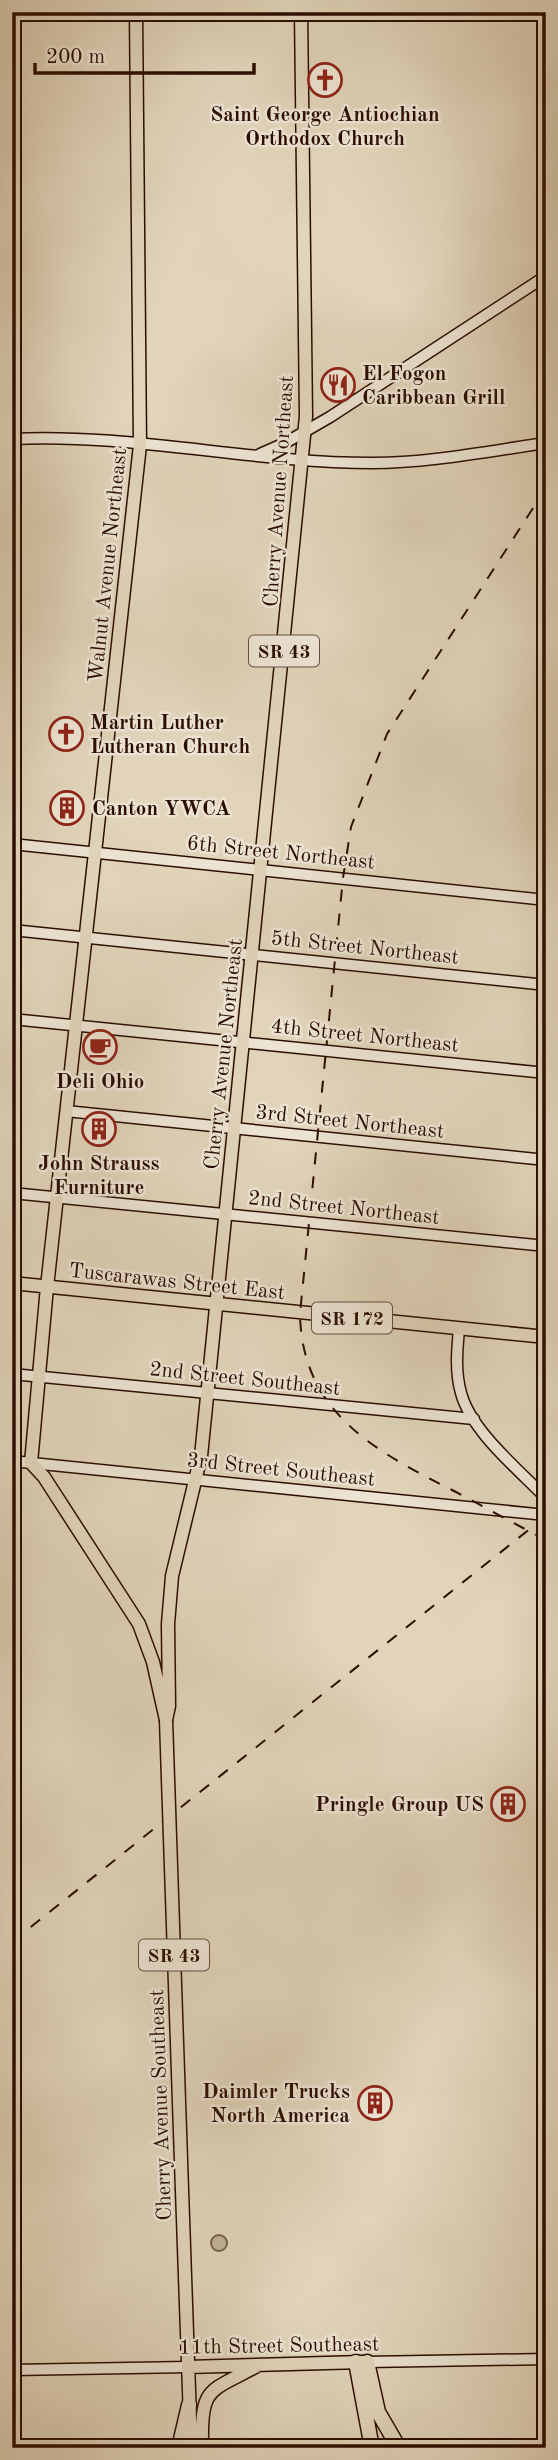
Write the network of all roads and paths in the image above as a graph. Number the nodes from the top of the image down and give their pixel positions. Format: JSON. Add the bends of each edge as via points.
{"nodes":[{"id":1,"x":136,"y":12,"type":"edge"},
{"id":2,"x":302,"y":12,"type":"edge"},
{"id":3,"x":546,"y":276,"type":"edge"},
{"id":4,"x":305,"y":432,"type":"junction"},
{"id":5,"x":12,"y":439,"type":"edge"},
{"id":6,"x":546,"y":443,"type":"edge"},
{"id":7,"x":140,"y":445,"type":"junction"},
{"id":8,"x":255,"y":456,"type":"junction"},
{"id":9,"x":303,"y":458,"type":"junction"},
{"id":10,"x":12,"y":844,"type":"edge"},
{"id":11,"x":95,"y":853,"type":"junction"},
{"id":12,"x":262,"y":869,"type":"junction"},
{"id":13,"x":546,"y":900,"type":"edge"},
{"id":14,"x":12,"y":930,"type":"edge"},
{"id":15,"x":84,"y":937,"type":"junction"},
{"id":16,"x":253,"y":955,"type":"junction"},
{"id":17,"x":546,"y":985,"type":"edge"},
{"id":18,"x":12,"y":1018,"type":"edge"},
{"id":19,"x":75,"y":1025,"type":"junction"},
{"id":20,"x":244,"y":1042,"type":"junction"},
{"id":21,"x":546,"y":1073,"type":"edge"},
{"id":22,"x":66,"y":1111,"type":"junction"},
{"id":23,"x":235,"y":1128,"type":"junction"},
{"id":24,"x":546,"y":1160,"type":"edge"},
{"id":25,"x":12,"y":1193,"type":"edge"},
{"id":26,"x":57,"y":1197,"type":"junction"},
{"id":27,"x":226,"y":1214,"type":"junction"},
{"id":28,"x":546,"y":1247,"type":"edge"},
{"id":29,"x":12,"y":1283,"type":"edge"},
{"id":30,"x":47,"y":1287,"type":"junction"},
{"id":31,"x":216,"y":1305,"type":"junction"},
{"id":32,"x":459,"y":1329,"type":"junction"},
{"id":33,"x":546,"y":1337,"type":"edge"},
{"id":34,"x":12,"y":1374,"type":"edge"},
{"id":35,"x":38,"y":1377,"type":"junction"},
{"id":36,"x":207,"y":1394,"type":"junction"},
{"id":37,"x":474,"y":1419,"type":"junction"},
{"id":38,"x":12,"y":1461,"type":"edge"},
{"id":39,"x":32,"y":1463,"type":"junction"},
{"id":40,"x":197,"y":1480,"type":"junction"},
{"id":41,"x":546,"y":1498,"type":"edge"},
{"id":42,"x":546,"y":1515,"type":"edge"},
{"id":43,"x":166,"y":1720,"type":"junction"},
{"id":44,"x":546,"y":2360,"type":"edge"},
{"id":45,"x":362,"y":2362,"type":"junction"},
{"id":46,"x":260,"y":2365,"type":"junction"},
{"id":47,"x":188,"y":2367,"type":"junction"},
{"id":48,"x":12,"y":2370,"type":"edge"},
{"id":49,"x":189,"y":2405,"type":"junction"},
{"id":50,"x":179,"y":2448,"type":"edge"},
{"id":51,"x":191,"y":2448,"type":"edge"},
{"id":52,"x":202,"y":2448,"type":"edge"},
{"id":53,"x":372,"y":2448,"type":"edge"},
{"id":54,"x":400,"y":2448,"type":"edge"}],
"edges":[{"from":1,"to":7,"type":"main road","name":"Walnut Avenue Northeast"},
{"from":2,"to":4,"type":"main road","name":"Cherry Avenue Northeast","number":"SR 43"},
{"from":3,"to":4,"type":"street"},
{"from":4,"to":8,"type":"street"},
{"from":4,"to":9,"type":"main road","name":"Cherry Avenue Northeast","number":"SR 43"},
{"from":5,"to":7,"type":"street"},
{"from":6,"to":9,"type":"street","via":[[383,463]]},
{"from":7,"to":8,"type":"street"},
{"from":7,"to":11,"type":"main road","name":"Walnut Avenue Northeast"},
{"from":8,"to":9,"type":"street"},
{"from":9,"to":12,"type":"main road","name":"Cherry Avenue Northeast","number":"SR 43"},
{"from":10,"to":11,"type":"street","name":"6th Street Northeast"},
{"from":11,"to":12,"type":"street","name":"6th Street Northeast"},
{"from":11,"to":15,"type":"main road","name":"Walnut Avenue Northeast"},
{"from":12,"to":13,"type":"street","name":"6th Street Northeast"},
{"from":12,"to":16,"type":"main road","name":"Cherry Avenue Northeast","number":"SR 43"},
{"from":14,"to":15,"type":"street","name":"5th Street Northeast"},
{"from":15,"to":16,"type":"street","name":"5th Street Northeast"},
{"from":15,"to":19,"type":"main road","name":"Walnut Avenue Northeast"},
{"from":16,"to":17,"type":"street","name":"5th Street Northeast"},
{"from":16,"to":20,"type":"main road","name":"Cherry Avenue Northeast","number":"SR 43"},
{"from":18,"to":19,"type":"street","name":"4th Street Northeast"},
{"from":19,"to":20,"type":"street","name":"4th Street Northeast"},
{"from":19,"to":22,"type":"main road","name":"Walnut Avenue Northeast"},
{"from":20,"to":21,"type":"street","name":"4th Street Northeast"},
{"from":20,"to":23,"type":"main road","name":"Cherry Avenue Northeast","number":"SR 43"},
{"from":22,"to":23,"type":"street","name":"3rd Street Northeast"},
{"from":22,"to":26,"type":"main road","name":"Walnut Avenue Northeast"},
{"from":23,"to":24,"type":"street","name":"3rd Street Northeast"},
{"from":23,"to":27,"type":"main road","name":"Cherry Avenue Northeast","number":"SR 43"},
{"from":25,"to":26,"type":"street","name":"2nd Street Northeast"},
{"from":26,"to":27,"type":"street","name":"2nd Street Northeast"},
{"from":26,"to":30,"type":"main road","name":"Walnut Avenue Northeast"},
{"from":27,"to":28,"type":"street","name":"2nd Street Northeast"},
{"from":27,"to":31,"type":"main road","name":"Cherry Avenue Northeast","number":"SR 43"},
{"from":29,"to":30,"type":"main road","name":"Tuscarawas Street East","number":"SR 172"},
{"from":30,"to":31,"type":"main road","name":"Tuscarawas Street East","number":"SR 172"},
{"from":30,"to":35,"type":"main road","name":"Walnut Avenue Northeast"},
{"from":31,"to":32,"type":"main road","name":"Tuscarawas Street East","number":"SR 172"},
{"from":31,"to":36,"type":"main road","name":"Cherry Avenue Southeast","number":"SR 43"},
{"from":32,"to":33,"type":"main road","name":"Tuscarawas Street East","number":"SR 172"},
{"from":32,"to":37,"type":"street","via":[[459,1384]]},
{"from":34,"to":35,"type":"street","name":"2nd Street Southeast"},
{"from":35,"to":36,"type":"street","name":"2nd Street Southeast"},
{"from":35,"to":39,"type":"main road","name":"Walnut Avenue Northeast"},
{"from":36,"to":37,"type":"street","name":"2nd Street Southeast"},
{"from":36,"to":40,"type":"main road","name":"Cherry Avenue Southeast","number":"SR 43"},
{"from":37,"to":41,"type":"street"},
{"from":38,"to":39,"type":"street","name":"3rd Street Southeast"},
{"from":39,"to":40,"type":"street","name":"3rd Street Southeast"},
{"from":39,"to":43,"type":"main road","name":"Cherry Avenue Southeast","number":"SR 43","via":[[136,1619],[153,1662]]},
{"from":40,"to":42,"type":"street","name":"3rd Street Southeast"},
{"from":40,"to":43,"type":"main road","name":"Cherry Avenue Southeast","number":"SR 43","via":[[172,1576]]},
{"from":43,"to":47,"type":"main road","name":"Cherry Avenue Southeast","number":"SR 43","bridge":true},
{"from":44,"to":45,"type":"street","name":"11th Street Southeast"},
{"from":45,"to":46,"type":"main road","name":"11th Street Southeast"},
{"from":45,"to":53,"type":"highway"},
{"from":45,"to":54,"type":"highway","via":[[378,2412]]},
{"from":46,"to":47,"type":"main road","name":"11th Street Southeast"},
{"from":46,"to":52,"type":"main road","via":[[211,2391],[203,2410]]},
{"from":47,"to":48,"type":"street","name":"11th Street Southeast"},
{"from":47,"to":49,"type":"main road","name":"Cherry Avenue Southeast","number":"SR 43"},
{"from":49,"to":50,"type":"highway"},
{"from":49,"to":51,"type":"main road","name":"Cherry Avenue Southeast","number":"SR 43"}]}
